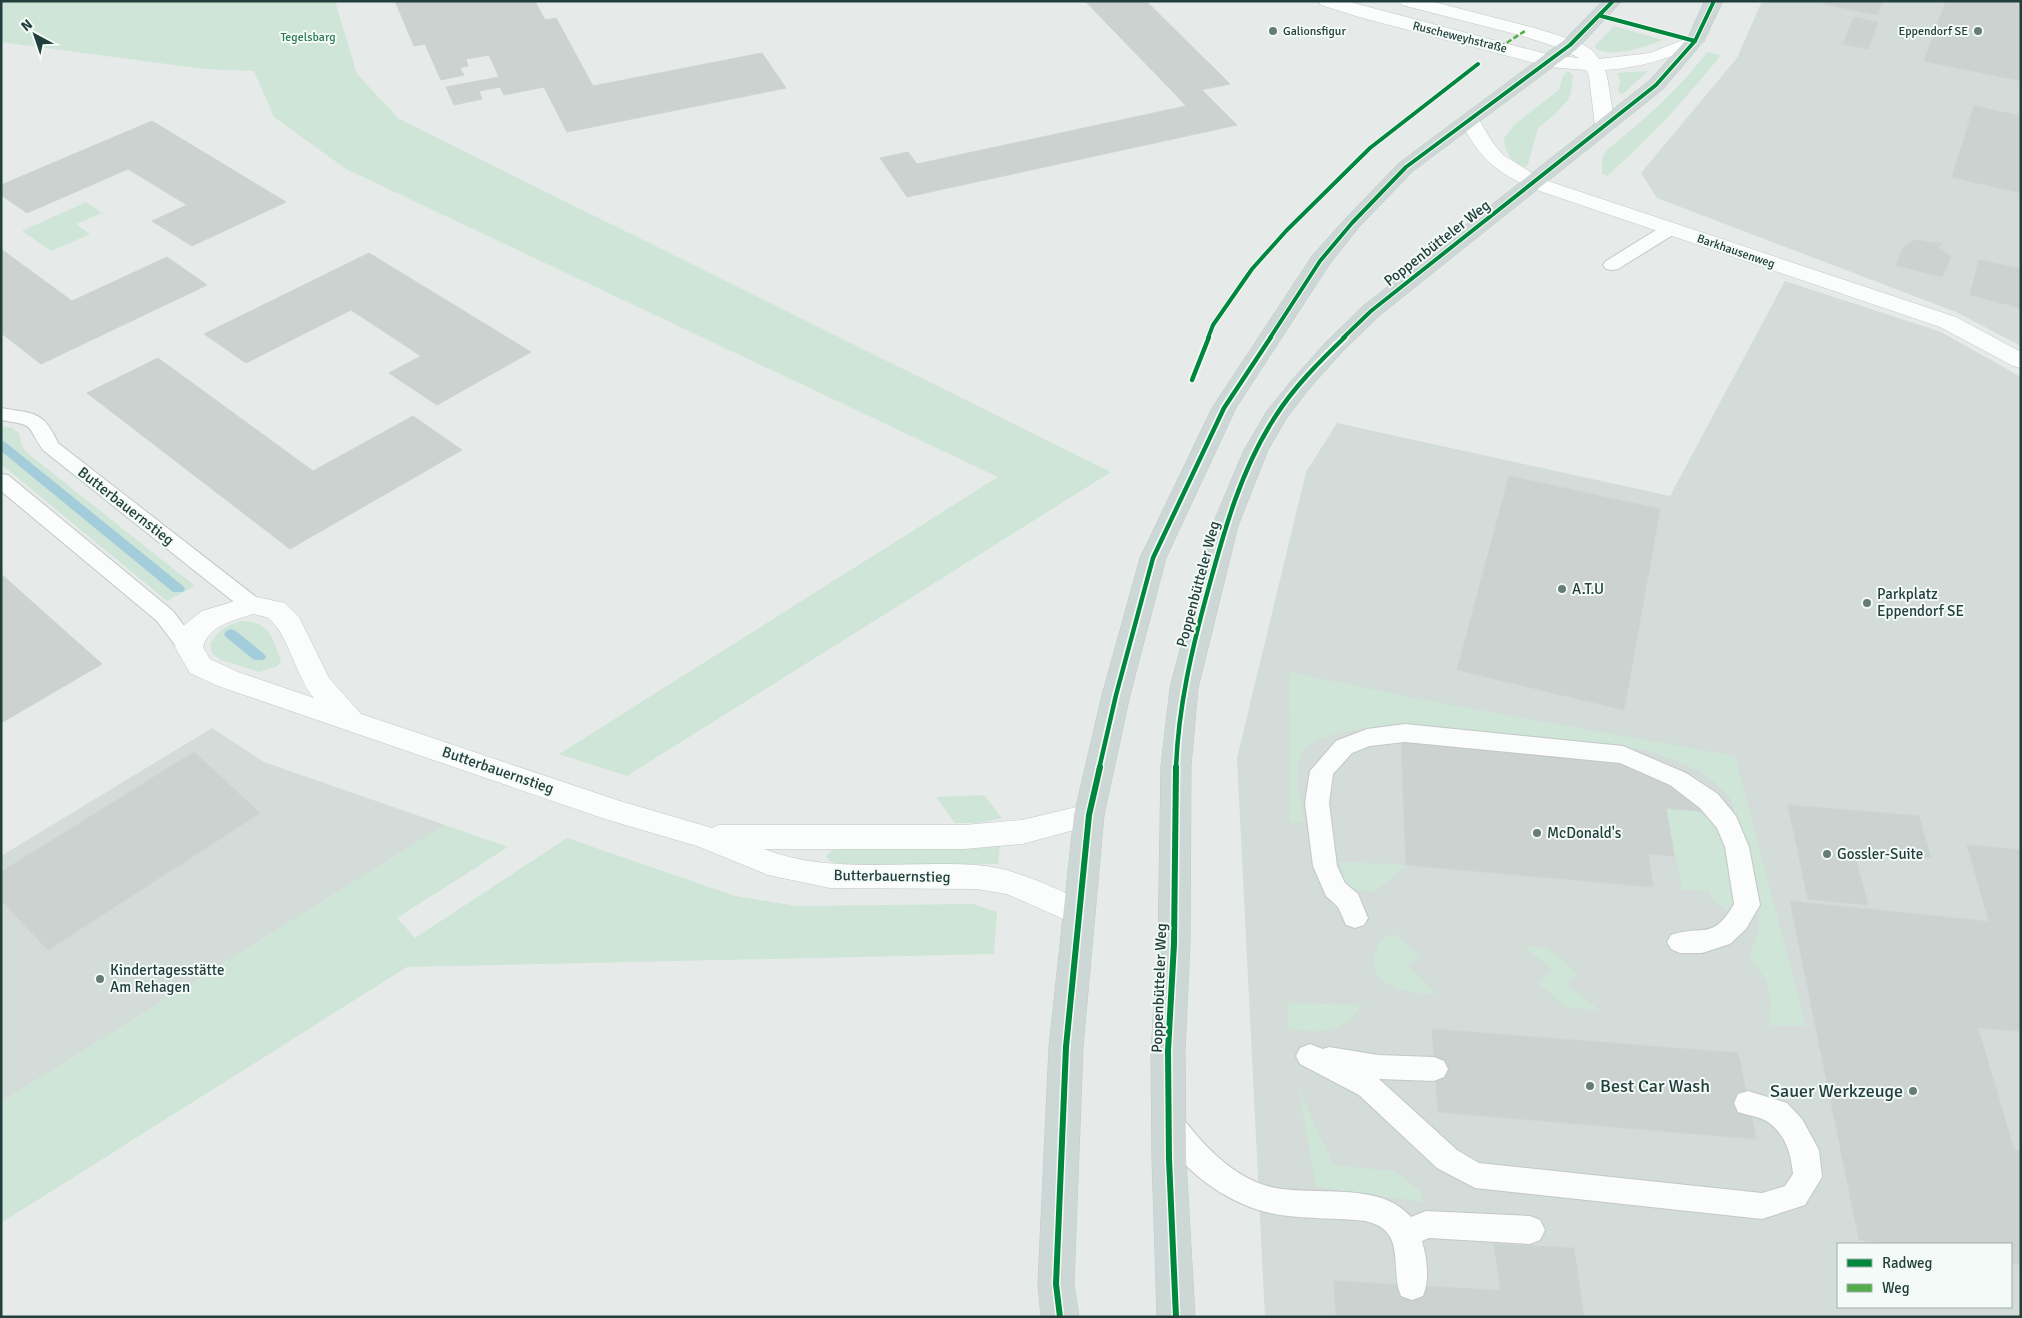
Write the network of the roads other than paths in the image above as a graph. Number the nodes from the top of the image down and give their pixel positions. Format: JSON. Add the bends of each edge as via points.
{"nodes":[{"id":1,"x":1327,"y":1,"type":"edge"},
{"id":2,"x":1408,"y":1,"type":"edge"},
{"id":3,"x":1613,"y":1,"type":"edge"},
{"id":4,"x":1714,"y":1,"type":"edge"},
{"id":5,"x":1695,"y":41,"type":"junction"},
{"id":6,"x":1570,"y":45,"type":"junction"},
{"id":7,"x":1550,"y":61,"type":"junction"},
{"id":8,"x":1593,"y":64,"type":"junction"},
{"id":9,"x":1470,"y":120,"type":"junction"},
{"id":10,"x":1605,"y":126,"type":"junction"},
{"id":11,"x":1535,"y":184,"type":"junction"},
{"id":12,"x":1670,"y":229,"type":"junction"},
{"id":13,"x":1612,"y":265,"type":"dead end"},
{"id":14,"x":2021,"y":361,"type":"edge"},
{"id":15,"x":1,"y":415,"type":"edge"},
{"id":16,"x":1,"y":480,"type":"edge"},
{"id":17,"x":252,"y":605,"type":"junction"},
{"id":18,"x":189,"y":647,"type":"junction"},
{"id":19,"x":350,"y":719,"type":"junction"},
{"id":20,"x":1089,"y":814,"type":"junction"},
{"id":21,"x":704,"y":837,"type":"junction"},
{"id":22,"x":1079,"y":913,"type":"junction"},
{"id":23,"x":1355,"y":918,"type":"dead end"},
{"id":24,"x":1680,"y":942,"type":"dead end"},
{"id":25,"x":1434,"y":1069,"type":"dead end"},
{"id":26,"x":1748,"y":1103,"type":"dead end"},
{"id":27,"x":1168,"y":1121,"type":"junction"},
{"id":28,"x":1530,"y":1230,"type":"dead end"},
{"id":29,"x":1406,"y":1235,"type":"junction"},
{"id":30,"x":1412,"y":1286,"type":"dead end"},
{"id":31,"x":1060,"y":1317,"type":"edge"},
{"id":32,"x":1176,"y":1317,"type":"edge"}],
"edges":[{"from":1,"to":7,"type":"street","name":"Ruscheweyhstraße"},
{"from":2,"to":6,"type":"street","name":"Ruscheweyhstraße"},
{"from":3,"to":6,"type":"main road"},
{"from":4,"to":5,"type":"main road","name":"Poppenbütteler Weg"},
{"from":5,"to":8,"type":"street","name":"Ruscheweyhstraße","via":[[1654,57]]},
{"from":5,"to":10,"type":"main road","name":"Poppenbütteler Weg","via":[[1656,85]]},
{"from":6,"to":7,"type":"main road"},
{"from":6,"to":8,"type":"street","name":"Ruscheweyhstraße","via":[[1585,54]]},
{"from":7,"to":8,"type":"street","name":"Ruscheweyhstraße"},
{"from":7,"to":9,"type":"main road"},
{"from":8,"to":10,"type":"street","name":"Ruscheweyhstraße","via":[[1601,86]]},
{"from":9,"to":11,"type":"street","name":"Barkhausenweg","via":[[1496,161]]},
{"from":9,"to":20,"type":"main road","via":[[1406,167],[1352,223],[1320,261],[1224,408],[1153,558],[1116,695]]},
{"from":10,"to":11,"type":"main road","name":"Poppenbütteler Weg"},
{"from":11,"to":12,"type":"street","name":"Barkhausenweg"},
{"from":11,"to":27,"type":"main road","name":"Poppenbütteler Weg","via":[[1371,311],[1334,347],[1275,416],[1256,450],[1225,526],[1184,688],[1176,766]]},
{"from":12,"to":13,"type":"lane"},
{"from":12,"to":14,"type":"street","name":"Barkhausenweg","via":[[1948,322]]},
{"from":15,"to":17,"type":"lane","name":"Butterbauernstieg","via":[[27,417],[41,426],[50,446]]},
{"from":16,"to":18,"type":"lane","name":"Butterbauernstieg","via":[[165,616]]},
{"from":17,"to":18,"type":"street","via":[[212,618],[193,633]]},
{"from":17,"to":19,"type":"street","name":"Butterbauernstieg","via":[[276,610],[289,624],[318,684]]},
{"from":18,"to":19,"type":"street","name":"Butterbauernstieg","via":[[200,666],[228,679]]},
{"from":19,"to":21,"type":"street","name":"Butterbauernstieg","via":[[616,811]]},
{"from":20,"to":21,"type":"street","name":"Butterbauernstieg","via":[[1022,832],[964,837]]},
{"from":20,"to":22,"type":"main road"},
{"from":21,"to":22,"type":"street","name":"Butterbauernstieg","via":[[768,863],[830,876],[976,877],[1012,883]]},
{"from":22,"to":31,"type":"main road","via":[[1066,1057],[1056,1284]]},
{"from":23,"to":24,"type":"lane","via":[[1349,901],[1335,889],[1324,866],[1317,803],[1322,771],[1344,747],[1367,738],[1405,733],[1623,755],[1678,779],[1709,801],[1727,823],[1738,847],[1747,905],[1737,922],[1721,938]]},
{"from":25,"to":26,"type":"lane","via":[[1378,1067],[1310,1056],[1369,1087],[1447,1159],[1475,1175],[1762,1206],[1795,1196],[1808,1177],[1805,1150],[1792,1128],[1777,1112]]},
{"from":27,"to":29,"type":"lane","via":[[1182,1142],[1199,1158],[1249,1193],[1289,1203],[1375,1210],[1393,1219]]},
{"from":27,"to":32,"type":"main road","name":"Poppenbütteler Weg"},
{"from":28,"to":29,"type":"lane","via":[[1426,1224]]},
{"from":29,"to":30,"type":"lane","via":[[1411,1250]]}]}
